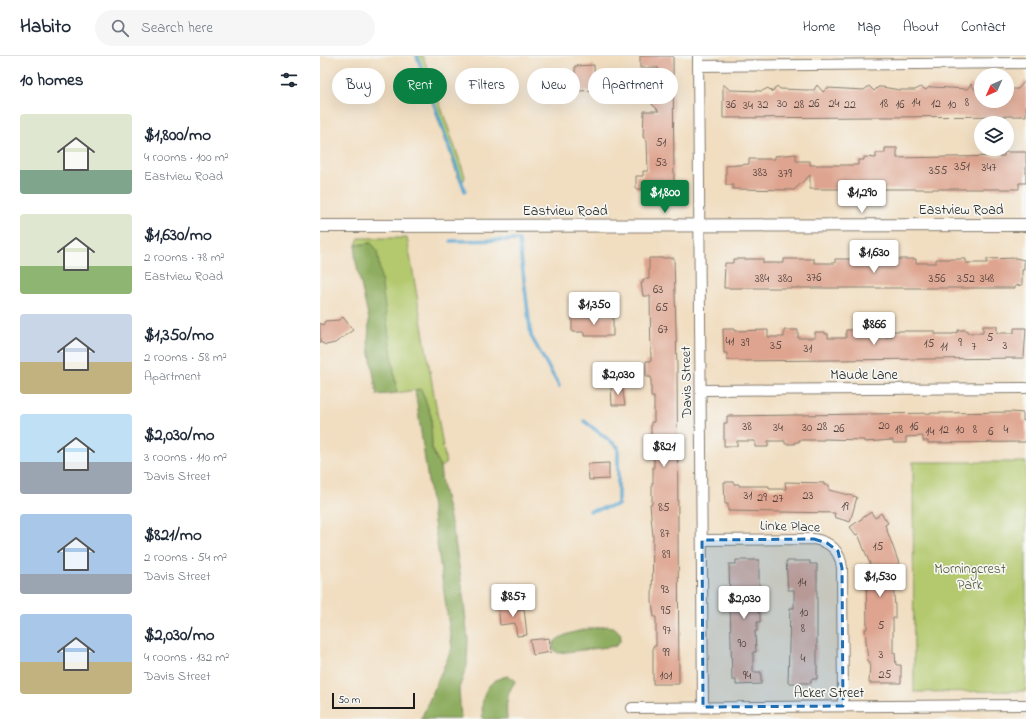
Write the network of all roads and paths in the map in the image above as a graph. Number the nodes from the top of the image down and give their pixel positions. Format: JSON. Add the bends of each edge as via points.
{"nodes":[{"id":1,"x":698,"y":61,"type":"edge"},
{"id":2,"x":1026,"y":63,"type":"edge"},
{"id":3,"x":1026,"y":225,"type":"edge"},
{"id":4,"x":320,"y":226,"type":"edge"},
{"id":5,"x":699,"y":226,"type":"junction"},
{"id":6,"x":1026,"y":388,"type":"edge"},
{"id":7,"x":701,"y":390,"type":"junction"},
{"id":8,"x":702,"y":540,"type":"junction"},
{"id":9,"x":843,"y":706,"type":"junction"},
{"id":10,"x":1026,"y":706,"type":"edge"},
{"id":11,"x":703,"y":707,"type":"junction"},
{"id":12,"x":632,"y":708,"type":"dead end"}],
"edges":[{"from":1,"to":2,"type":"street"},
{"from":1,"to":5,"type":"street","name":"Davis Street"},
{"from":3,"to":5,"type":"street","name":"Eastview Road"},
{"from":4,"to":5,"type":"street","name":"Eastview Road"},
{"from":5,"to":7,"type":"street","name":"Davis Street"},
{"from":6,"to":7,"type":"street","name":"Maude Lane"},
{"from":7,"to":8,"type":"street","name":"Davis Street"},
{"from":8,"to":9,"type":"street","name":"Linke Place","via":[[814,539],[827,543],[838,551],[842,568]]},
{"from":8,"to":11,"type":"street","name":"Davis Street"},
{"from":9,"to":10,"type":"street","name":"Acker Street"},
{"from":9,"to":11,"type":"street","name":"Acker Street"},
{"from":11,"to":12,"type":"street","name":"Acker Street"}]}
